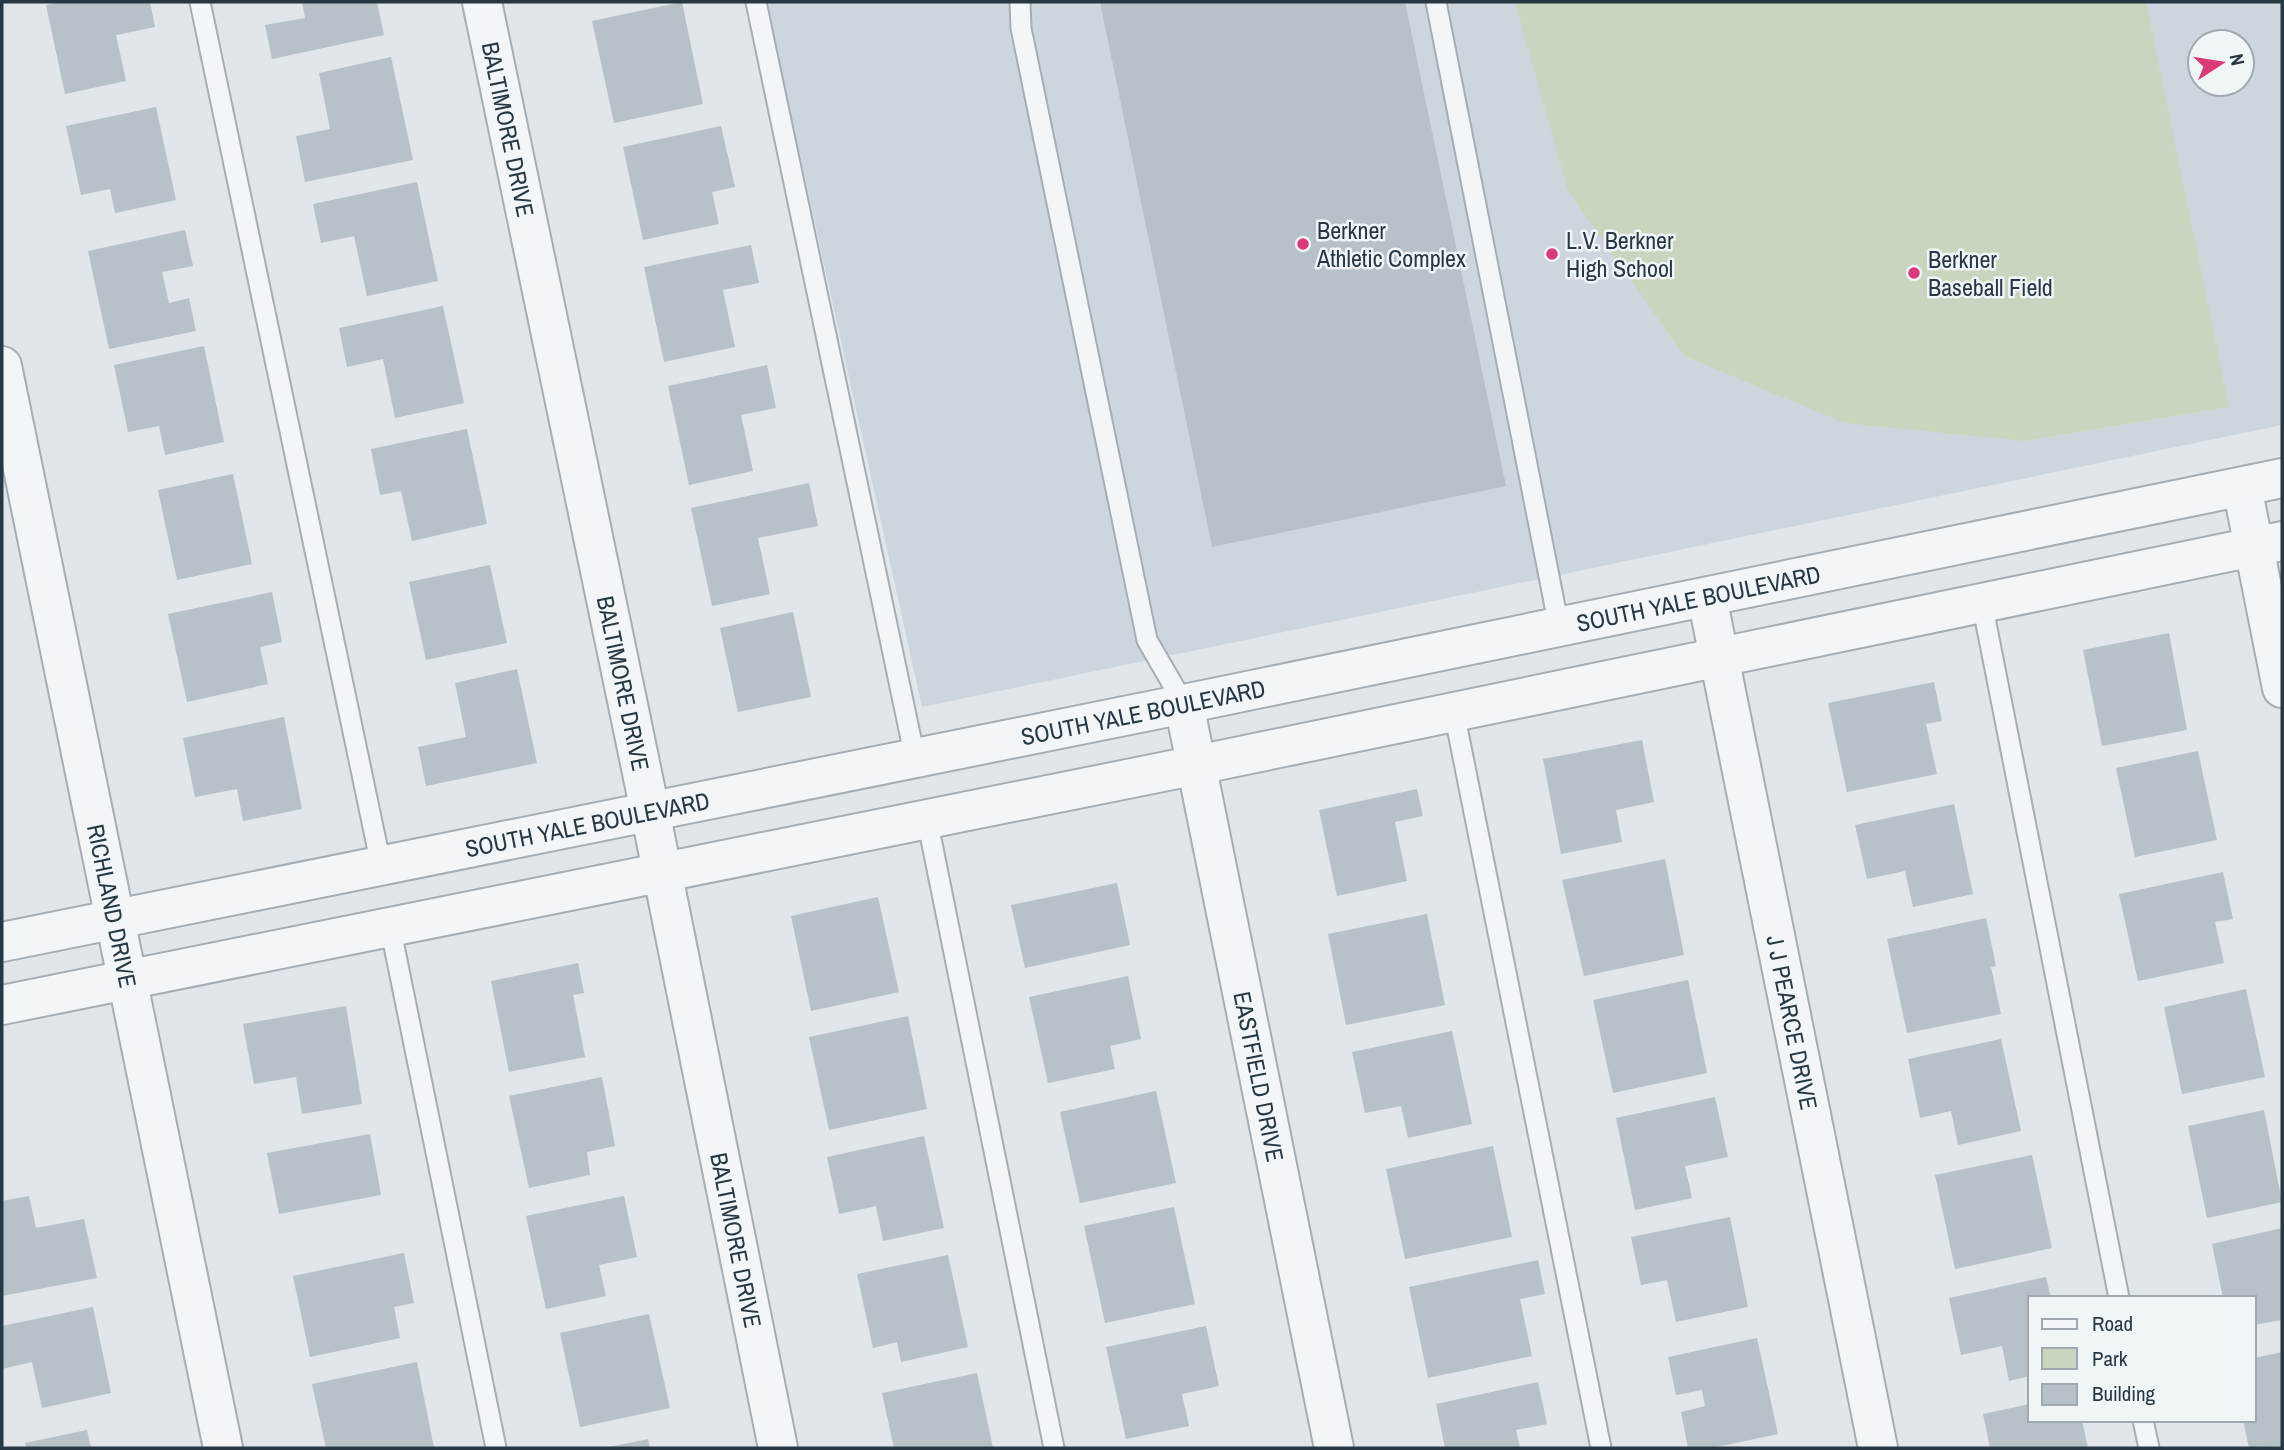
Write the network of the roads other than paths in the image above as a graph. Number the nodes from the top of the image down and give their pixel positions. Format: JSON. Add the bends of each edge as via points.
{"nodes":[{"id":1,"x":200,"y":2,"type":"edge"},
{"id":2,"x":482,"y":2,"type":"edge"},
{"id":3,"x":756,"y":2,"type":"edge"},
{"id":4,"x":1020,"y":2,"type":"edge"},
{"id":5,"x":1436,"y":2,"type":"edge"},
{"id":6,"x":2,"y":366,"type":"edge"},
{"id":7,"x":2282,"y":478,"type":"edge"},
{"id":8,"x":2242,"y":486,"type":"junction"},
{"id":9,"x":2268,"y":544,"type":"edge"},
{"id":10,"x":1707,"y":597,"type":"junction"},
{"id":11,"x":1982,"y":603,"type":"junction"},
{"id":12,"x":1559,"y":627,"type":"junction"},
{"id":13,"x":1719,"y":658,"type":"junction"},
{"id":14,"x":2282,"y":688,"type":"edge"},
{"id":15,"x":1184,"y":704,"type":"junction"},
{"id":16,"x":1454,"y":712,"type":"junction"},
{"id":17,"x":915,"y":758,"type":"junction"},
{"id":18,"x":1197,"y":765,"type":"junction"},
{"id":19,"x":650,"y":811,"type":"junction"},
{"id":20,"x":927,"y":819,"type":"junction"},
{"id":21,"x":380,"y":865,"type":"junction"},
{"id":22,"x":662,"y":872,"type":"junction"},
{"id":23,"x":116,"y":918,"type":"junction"},
{"id":24,"x":390,"y":926,"type":"junction"},
{"id":25,"x":2,"y":942,"type":"edge"},
{"id":26,"x":127,"y":979,"type":"junction"},
{"id":27,"x":2,"y":1006,"type":"edge"},
{"id":28,"x":2119,"y":1296,"type":"edge"},
{"id":29,"x":2143,"y":1422,"type":"edge"},
{"id":30,"x":223,"y":1448,"type":"edge"},
{"id":31,"x":496,"y":1448,"type":"edge"},
{"id":32,"x":778,"y":1448,"type":"edge"},
{"id":33,"x":1054,"y":1448,"type":"edge"},
{"id":34,"x":1334,"y":1448,"type":"edge"},
{"id":35,"x":1601,"y":1448,"type":"edge"},
{"id":36,"x":1878,"y":1448,"type":"edge"},
{"id":37,"x":2149,"y":1448,"type":"edge"}],
"edges":[{"from":1,"to":21,"type":"lane"},
{"from":2,"to":19,"type":"street","name":"BALTIMORE DRIVE"},
{"from":3,"to":17,"type":"lane"},
{"from":4,"to":15,"type":"lane","via":[[1021,28],[1147,640]]},
{"from":5,"to":12,"type":"lane"},
{"from":6,"to":23,"type":"street","name":"RICHLAND DRIVE"},
{"from":7,"to":8,"type":"street","name":"SOUTH YALE BOULEVARD"},
{"from":8,"to":9,"type":"street"},
{"from":8,"to":10,"type":"street","name":"SOUTH YALE BOULEVARD"},
{"from":9,"to":11,"type":"street"},
{"from":9,"to":14,"type":"street"},
{"from":10,"to":12,"type":"street","name":"SOUTH YALE BOULEVARD"},
{"from":10,"to":13,"type":"street","name":"J J PEARCE DRIVE"},
{"from":11,"to":13,"type":"street"},
{"from":11,"to":28,"type":"lane"},
{"from":12,"to":15,"type":"street","name":"SOUTH YALE BOULEVARD"},
{"from":13,"to":16,"type":"street"},
{"from":13,"to":36,"type":"street","name":"J J PEARCE DRIVE"},
{"from":15,"to":17,"type":"street","name":"SOUTH YALE BOULEVARD"},
{"from":15,"to":18,"type":"street","name":"EASTFIELD DRIVE"},
{"from":16,"to":18,"type":"street"},
{"from":16,"to":35,"type":"lane"},
{"from":17,"to":19,"type":"street","name":"SOUTH YALE BOULEVARD"},
{"from":18,"to":20,"type":"street"},
{"from":18,"to":34,"type":"street","name":"EASTFIELD DRIVE"},
{"from":19,"to":21,"type":"street","name":"SOUTH YALE BOULEVARD"},
{"from":19,"to":22,"type":"street","name":"BALTIMORE DRIVE"},
{"from":20,"to":22,"type":"street"},
{"from":20,"to":33,"type":"lane"},
{"from":21,"to":23,"type":"street","name":"SOUTH YALE BOULEVARD"},
{"from":22,"to":24,"type":"street"},
{"from":22,"to":32,"type":"street","name":"BALTIMORE DRIVE"},
{"from":23,"to":25,"type":"street","name":"SOUTH YALE BOULEVARD"},
{"from":23,"to":26,"type":"street","name":"RICHLAND DRIVE"},
{"from":24,"to":26,"type":"street"},
{"from":24,"to":31,"type":"lane"},
{"from":26,"to":27,"type":"street"},
{"from":26,"to":30,"type":"street","name":"RICHLAND DRIVE"},
{"from":29,"to":37,"type":"lane"}]}
